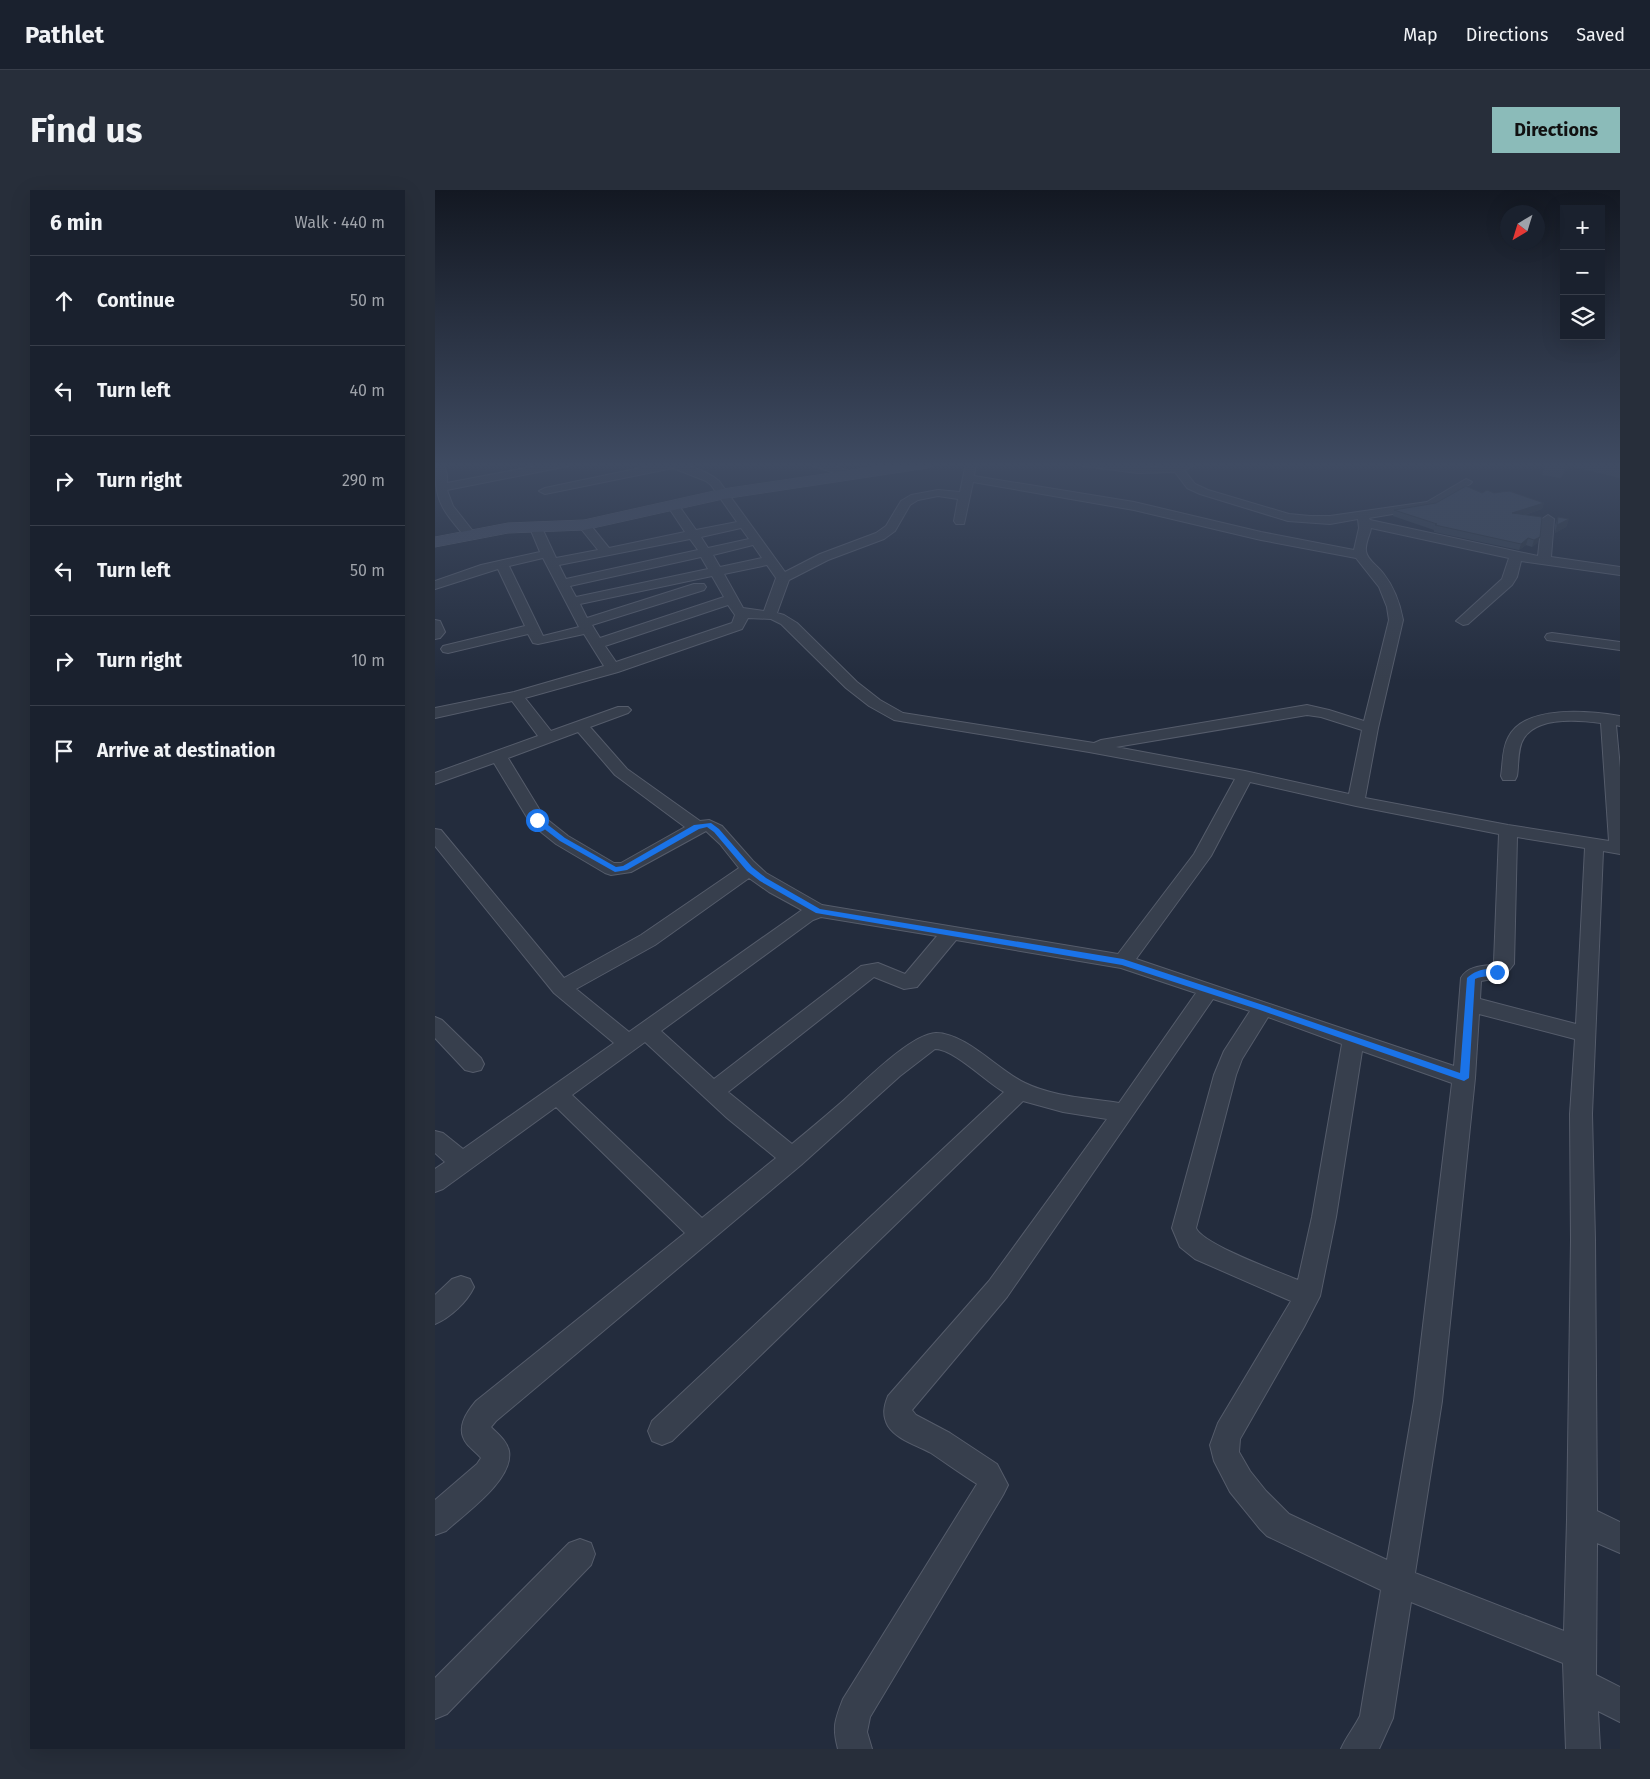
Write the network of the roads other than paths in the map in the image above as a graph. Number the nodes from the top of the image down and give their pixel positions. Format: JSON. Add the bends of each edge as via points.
{"nodes":[{"id":1,"x":466,"y":536,"type":"edge"},
{"id":2,"x":539,"y":536,"type":"edge"},
{"id":3,"x":593,"y":536,"type":"edge"},
{"id":4,"x":685,"y":536,"type":"edge"},
{"id":5,"x":694,"y":536,"type":"edge"},
{"id":6,"x":753,"y":536,"type":"edge"},
{"id":7,"x":878,"y":536,"type":"edge"},
{"id":8,"x":1262,"y":536,"type":"edge"},
{"id":9,"x":1364,"y":536,"type":"edge"},
{"id":10,"x":1431,"y":536,"type":"edge"},
{"id":11,"x":1546,"y":536,"type":"edge"},
{"id":12,"x":757,"y":541,"type":"junction"},
{"id":13,"x":435,"y":542,"type":"edge"},
{"id":14,"x":606,"y":552,"type":"junction"},
{"id":15,"x":705,"y":552,"type":"junction"},
{"id":16,"x":1360,"y":555,"type":"junction"},
{"id":17,"x":1516,"y":556,"type":"junction"},
{"id":18,"x":549,"y":558,"type":"junction"},
{"id":19,"x":771,"y":560,"type":"junction"},
{"id":20,"x":1544,"y":562,"type":"junction"},
{"id":21,"x":502,"y":564,"type":"junction"},
{"id":22,"x":1620,"y":571,"type":"edge"},
{"id":23,"x":718,"y":576,"type":"junction"},
{"id":24,"x":783,"y":578,"type":"junction"},
{"id":25,"x":562,"y":584,"type":"junction"},
{"id":26,"x":435,"y":585,"type":"edge"},
{"id":27,"x":732,"y":600,"type":"junction"},
{"id":28,"x":572,"y":602,"type":"junction"},
{"id":29,"x":742,"y":614,"type":"junction"},
{"id":30,"x":770,"y":614,"type":"junction"},
{"id":31,"x":1463,"y":621,"type":"dead end"},
{"id":32,"x":435,"y":624,"type":"edge"},
{"id":33,"x":586,"y":626,"type":"junction"},
{"id":34,"x":531,"y":629,"type":"junction"},
{"id":35,"x":435,"y":635,"type":"edge"},
{"id":36,"x":1552,"y":636,"type":"dead end"},
{"id":37,"x":596,"y":644,"type":"junction"},
{"id":38,"x":1620,"y":646,"type":"edge"},
{"id":39,"x":448,"y":649,"type":"dead end"},
{"id":40,"x":613,"y":669,"type":"junction"},
{"id":41,"x":517,"y":696,"type":"junction"},
{"id":42,"x":623,"y":710,"type":"dead end"},
{"id":43,"x":435,"y":713,"type":"edge"},
{"id":44,"x":1614,"y":720,"type":"edge"},
{"id":45,"x":580,"y":725,"type":"junction"},
{"id":46,"x":1370,"y":728,"type":"junction"},
{"id":47,"x":547,"y":737,"type":"junction"},
{"id":48,"x":1089,"y":747,"type":"junction"},
{"id":49,"x":498,"y":755,"type":"junction"},
{"id":50,"x":1245,"y":776,"type":"junction"},
{"id":51,"x":1509,"y":776,"type":"dead end"},
{"id":52,"x":435,"y":779,"type":"edge"},
{"id":53,"x":1356,"y":801,"type":"junction"},
{"id":54,"x":697,"y":827,"type":"junction"},
{"id":55,"x":1508,"y":830,"type":"junction"},
{"id":56,"x":435,"y":834,"type":"edge"},
{"id":57,"x":1611,"y":847,"type":"edge"},
{"id":58,"x":750,"y":869,"type":"junction"},
{"id":59,"x":819,"y":912,"type":"junction"},
{"id":60,"x":952,"y":932,"type":"junction"},
{"id":61,"x":1123,"y":962,"type":"junction"},
{"id":62,"x":561,"y":988,"type":"junction"},
{"id":63,"x":1209,"y":990,"type":"junction"},
{"id":64,"x":1469,"y":1004,"type":"junction"},
{"id":65,"x":1263,"y":1008,"type":"junction"},
{"id":66,"x":435,"y":1026,"type":"edge"},
{"id":67,"x":1586,"y":1034,"type":"junction"},
{"id":68,"x":639,"y":1038,"type":"junction"},
{"id":69,"x":1353,"y":1040,"type":"junction"},
{"id":70,"x":473,"y":1064,"type":"dead end"},
{"id":71,"x":1464,"y":1078,"type":"junction"},
{"id":72,"x":1020,"y":1090,"type":"junction"},
{"id":73,"x":713,"y":1092,"type":"junction"},
{"id":74,"x":558,"y":1095,"type":"junction"},
{"id":75,"x":1124,"y":1113,"type":"junction"},
{"id":76,"x":435,"y":1140,"type":"edge"},
{"id":77,"x":793,"y":1158,"type":"junction"},
{"id":78,"x":462,"y":1162,"type":"junction"},
{"id":79,"x":435,"y":1182,"type":"edge"},
{"id":80,"x":701,"y":1233,"type":"junction"},
{"id":81,"x":461,"y":1288,"type":"dead end"},
{"id":82,"x":1307,"y":1296,"type":"junction"},
{"id":83,"x":435,"y":1312,"type":"edge"},
{"id":84,"x":662,"y":1431,"type":"dead end"},
{"id":85,"x":435,"y":1520,"type":"edge"},
{"id":86,"x":1582,"y":1520,"type":"junction"},
{"id":87,"x":1620,"y":1538,"type":"edge"},
{"id":88,"x":581,"y":1554,"type":"dead end"},
{"id":89,"x":1399,"y":1582,"type":"junction"},
{"id":90,"x":1579,"y":1669,"type":"junction"},
{"id":91,"x":435,"y":1702,"type":"edge"},
{"id":92,"x":1620,"y":1705,"type":"edge"},
{"id":93,"x":1582,"y":1748,"type":"edge"},
{"id":94,"x":855,"y":1749,"type":"edge"},
{"id":95,"x":1358,"y":1749,"type":"edge"}],
"edges":[{"from":1,"to":13,"type":"street"},
{"from":2,"to":18,"type":"street"},
{"from":3,"to":14,"type":"street"},
{"from":4,"to":14,"type":"street"},
{"from":5,"to":15,"type":"street"},
{"from":6,"to":12,"type":"street"},
{"from":7,"to":24,"type":"street"},
{"from":8,"to":16,"type":"street"},
{"from":9,"to":16,"type":"street"},
{"from":10,"to":17,"type":"street"},
{"from":11,"to":20,"type":"street"},
{"from":12,"to":15,"type":"street"},
{"from":12,"to":19,"type":"street"},
{"from":14,"to":18,"type":"street"},
{"from":15,"to":23,"type":"street"},
{"from":15,"to":25,"type":"street"},
{"from":16,"to":46,"type":"street","via":[[1381,578],[1395,608]]},
{"from":17,"to":20,"type":"street"},
{"from":17,"to":31,"type":"street","via":[[1507,582]]},
{"from":18,"to":21,"type":"street"},
{"from":18,"to":25,"type":"street"},
{"from":19,"to":23,"type":"street"},
{"from":19,"to":24,"type":"street"},
{"from":20,"to":22,"type":"street"},
{"from":21,"to":26,"type":"street"},
{"from":21,"to":34,"type":"street"},
{"from":23,"to":27,"type":"street"},
{"from":23,"to":28,"type":"street"},
{"from":23,"to":33,"type":"street"},
{"from":24,"to":30,"type":"street"},
{"from":25,"to":28,"type":"street"},
{"from":27,"to":29,"type":"street"},
{"from":27,"to":37,"type":"street"},
{"from":28,"to":33,"type":"street"},
{"from":29,"to":30,"type":"street"},
{"from":29,"to":40,"type":"street","via":[[740,623],[733,627]]},
{"from":30,"to":48,"type":"street","via":[[787,622],[877,706],[899,716]]},
{"from":32,"to":35,"type":"street","via":[[438,632]]},
{"from":33,"to":34,"type":"street","via":[[540,640]]},
{"from":33,"to":37,"type":"street"},
{"from":34,"to":39,"type":"street"},
{"from":36,"to":38,"type":"street"},
{"from":37,"to":40,"type":"street"},
{"from":40,"to":41,"type":"street"},
{"from":41,"to":43,"type":"street"},
{"from":41,"to":47,"type":"street"},
{"from":42,"to":45,"type":"street"},
{"from":44,"to":51,"type":"street","via":[[1552,719],[1526,728],[1514,743]]},
{"from":44,"to":57,"type":"street"},
{"from":45,"to":47,"type":"street"},
{"from":45,"to":54,"type":"street","via":[[621,772]]},
{"from":46,"to":48,"type":"street","via":[[1307,710]]},
{"from":46,"to":53,"type":"street"},
{"from":47,"to":49,"type":"street"},
{"from":48,"to":50,"type":"street"},
{"from":49,"to":52,"type":"street"},
{"from":49,"to":54,"type":"street","via":[[537,820],[562,840],[611,869],[625,868]]},
{"from":50,"to":53,"type":"street"},
{"from":50,"to":61,"type":"street","via":[[1202,856]]},
{"from":53,"to":55,"type":"street"},
{"from":54,"to":58,"type":"street","via":[[713,827]]},
{"from":55,"to":57,"type":"street"},
{"from":55,"to":64,"type":"street","via":[[1504,964],[1497,972],[1480,973],[1471,978]]},
{"from":56,"to":62,"type":"street"},
{"from":57,"to":67,"type":"street"},
{"from":58,"to":59,"type":"street"},
{"from":58,"to":62,"type":"street","via":[[648,940]]},
{"from":59,"to":60,"type":"street"},
{"from":59,"to":68,"type":"street","via":[[806,916]]},
{"from":60,"to":61,"type":"street"},
{"from":60,"to":73,"type":"street","via":[[910,982],[875,969],[868,971]]},
{"from":61,"to":63,"type":"street"},
{"from":62,"to":68,"type":"street"},
{"from":63,"to":65,"type":"street"},
{"from":63,"to":75,"type":"street"},
{"from":64,"to":67,"type":"street"},
{"from":64,"to":71,"type":"street"},
{"from":65,"to":69,"type":"street"},
{"from":65,"to":82,"type":"street","via":[[1232,1057],[1225,1075],[1184,1228],[1193,1244],[1204,1251]]},
{"from":66,"to":70,"type":"street"},
{"from":67,"to":86,"type":"street","via":[[1581,1124]]},
{"from":68,"to":73,"type":"street"},
{"from":68,"to":74,"type":"street"},
{"from":69,"to":71,"type":"street"},
{"from":69,"to":82,"type":"street","via":[[1324,1217]]},
{"from":71,"to":89,"type":"street","via":[[1428,1401]]},
{"from":72,"to":75,"type":"street"},
{"from":72,"to":77,"type":"street","via":[[951,1046],[937,1041],[929,1043]]},
{"from":72,"to":84,"type":"street"},
{"from":73,"to":77,"type":"street"},
{"from":74,"to":78,"type":"street"},
{"from":74,"to":80,"type":"street"},
{"from":75,"to":94,"type":"street","via":[[998,1289],[898,1405],[898,1416],[906,1425],[987,1474],[993,1485],[855,1711],[850,1732]]},
{"from":76,"to":78,"type":"street"},
{"from":77,"to":80,"type":"street"},
{"from":78,"to":79,"type":"street"},
{"from":80,"to":85,"type":"street","via":[[486,1411],[477,1421],[476,1433],[495,1451],[495,1462],[487,1474]]},
{"from":81,"to":83,"type":"street"},
{"from":82,"to":89,"type":"street","via":[[1228,1433],[1225,1451],[1253,1500],[1278,1525]]},
{"from":86,"to":87,"type":"street"},
{"from":86,"to":90,"type":"street"},
{"from":88,"to":91,"type":"street"},
{"from":89,"to":90,"type":"street"},
{"from":89,"to":95,"type":"street","via":[[1376,1718]]},
{"from":90,"to":92,"type":"street"},
{"from":90,"to":93,"type":"street"}]}
